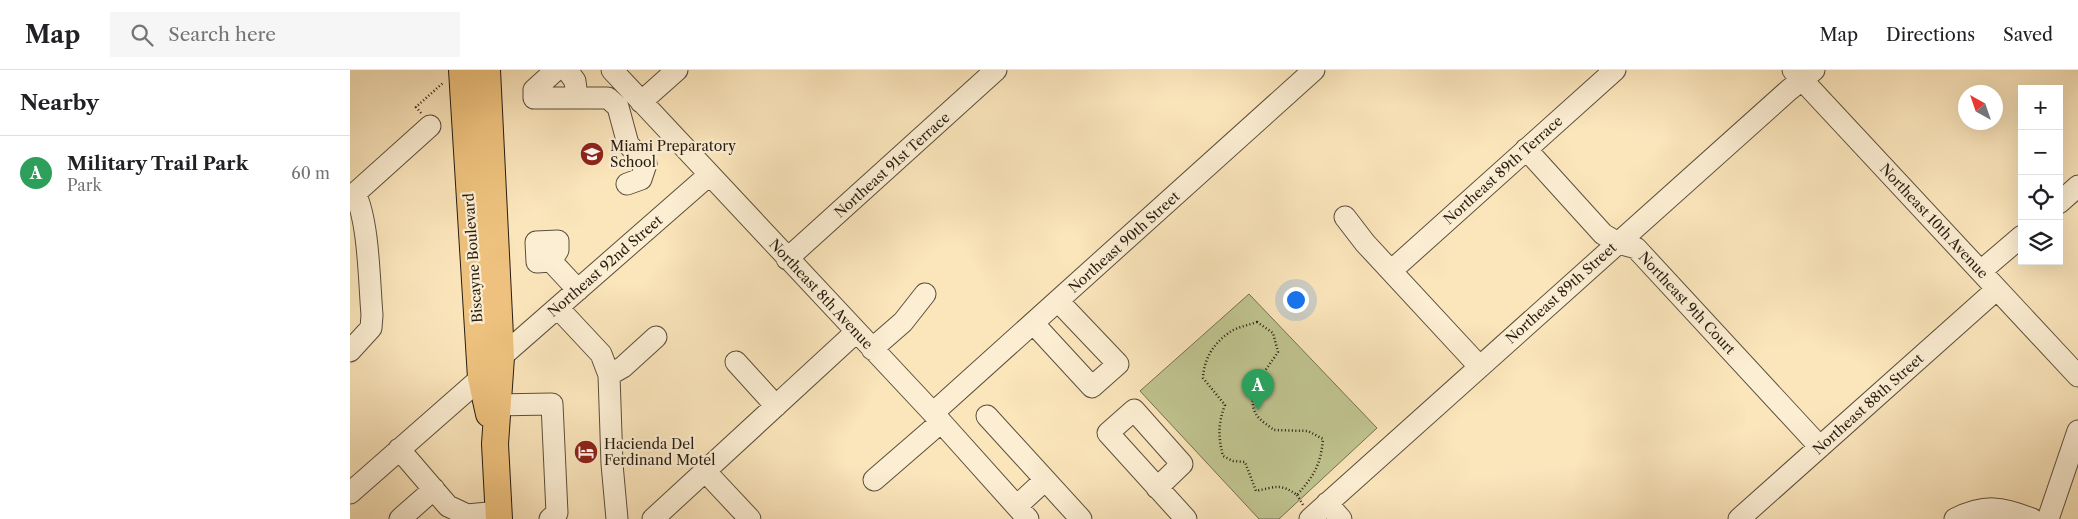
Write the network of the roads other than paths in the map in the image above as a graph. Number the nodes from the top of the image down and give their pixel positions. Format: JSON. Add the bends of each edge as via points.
{"nodes":[{"id":1,"x":487,"y":70,"type":"edge"},
{"id":2,"x":556,"y":70,"type":"edge"},
{"id":3,"x":567,"y":70,"type":"edge"},
{"id":4,"x":612,"y":70,"type":"edge"},
{"id":5,"x":677,"y":70,"type":"edge"},
{"id":6,"x":996,"y":70,"type":"edge"},
{"id":7,"x":1314,"y":70,"type":"edge"},
{"id":8,"x":1615,"y":70,"type":"edge"},
{"id":9,"x":1803,"y":73,"type":"edge"},
{"id":10,"x":453,"y":75,"type":"edge"},
{"id":11,"x":577,"y":98,"type":"junction"},
{"id":12,"x":641,"y":102,"type":"junction"},
{"id":13,"x":430,"y":126,"type":"road end"},
{"id":14,"x":1526,"y":149,"type":"junction"},
{"id":15,"x":708,"y":175,"type":"junction"},
{"id":16,"x":627,"y":184,"type":"dead end"},
{"id":17,"x":2078,"y":186,"type":"edge"},
{"id":18,"x":352,"y":195,"type":"edge"},
{"id":19,"x":2063,"y":199,"type":"edge"},
{"id":20,"x":1346,"y":217,"type":"dead end"},
{"id":21,"x":2018,"y":239,"type":"edge"},
{"id":22,"x":1618,"y":243,"type":"junction"},
{"id":23,"x":787,"y":259,"type":"junction"},
{"id":24,"x":551,"y":261,"type":"dead end"},
{"id":25,"x":1391,"y":271,"type":"junction"},
{"id":26,"x":1981,"y":271,"type":"junction"},
{"id":27,"x":1997,"y":288,"type":"junction"},
{"id":28,"x":578,"y":290,"type":"junction"},
{"id":29,"x":925,"y":294,"type":"dead end"},
{"id":30,"x":1058,"y":300,"type":"junction"},
{"id":31,"x":558,"y":308,"type":"junction"},
{"id":32,"x":1034,"y":323,"type":"junction"},
{"id":33,"x":856,"y":332,"type":"junction"},
{"id":34,"x":656,"y":337,"type":"dead end"},
{"id":35,"x":872,"y":349,"type":"junction"},
{"id":36,"x":350,"y":351,"type":"edge"},
{"id":37,"x":501,"y":357,"type":"junction"},
{"id":38,"x":736,"y":362,"type":"dead end"},
{"id":39,"x":1479,"y":366,"type":"junction"},
{"id":40,"x":609,"y":375,"type":"junction"},
{"id":41,"x":2077,"y":376,"type":"edge"},
{"id":42,"x":481,"y":378,"type":"junction"},
{"id":43,"x":498,"y":406,"type":"junction"},
{"id":44,"x":776,"y":406,"type":"junction"},
{"id":45,"x":987,"y":416,"type":"dead end"},
{"id":46,"x":937,"y":418,"type":"junction"},
{"id":47,"x":2078,"y":431,"type":"edge"},
{"id":48,"x":495,"y":444,"type":"junction"},
{"id":49,"x":1820,"y":447,"type":"junction"},
{"id":50,"x":399,"y":449,"type":"junction"},
{"id":51,"x":705,"y":471,"type":"junction"},
{"id":52,"x":874,"y":480,"type":"dead end"},
{"id":53,"x":1045,"y":480,"type":"junction"},
{"id":54,"x":1157,"y":488,"type":"junction"},
{"id":55,"x":434,"y":489,"type":"junction"},
{"id":56,"x":350,"y":493,"type":"edge"},
{"id":57,"x":1334,"y":511,"type":"edge"},
{"id":58,"x":1022,"y":513,"type":"edge"},
{"id":59,"x":499,"y":515,"type":"edge"},
{"id":60,"x":465,"y":517,"type":"edge"},
{"id":61,"x":400,"y":519,"type":"edge"},
{"id":62,"x":550,"y":519,"type":"edge"},
{"id":63,"x":617,"y":519,"type":"edge"},
{"id":64,"x":653,"y":519,"type":"edge"},
{"id":65,"x":750,"y":519,"type":"edge"},
{"id":66,"x":1081,"y":519,"type":"edge"},
{"id":67,"x":1186,"y":519,"type":"edge"},
{"id":68,"x":1310,"y":519,"type":"edge"},
{"id":69,"x":1740,"y":519,"type":"edge"},
{"id":70,"x":1955,"y":519,"type":"edge"},
{"id":71,"x":2032,"y":519,"type":"edge"},
{"id":72,"x":2048,"y":519,"type":"edge"}],
"edges":[{"from":1,"to":37,"type":"main road","name":"Biscayne Boulevard"},
{"from":2,"to":11,"type":"street","via":[[534,90],[534,98]]},
{"from":3,"to":11,"type":"street","via":[[575,81]]},
{"from":4,"to":12,"type":"street","name":"Northeast 8th Avenue"},
{"from":5,"to":12,"type":"street"},
{"from":6,"to":23,"type":"street","name":"Northeast 91st Terrace"},
{"from":7,"to":30,"type":"street","name":"Northeast 90th Street"},
{"from":8,"to":14,"type":"street","name":"Northeast 89th Terrace"},
{"from":9,"to":22,"type":"street","name":"Northeast 89th Street"},
{"from":9,"to":26,"type":"street","name":"Northeast 10th Avenue"},
{"from":10,"to":42,"type":"main road","name":"Biscayne Boulevard"},
{"from":11,"to":16,"type":"street","via":[[608,98],[618,107],[628,144],[646,164],[641,179]]},
{"from":12,"to":15,"type":"street","name":"Northeast 8th Avenue"},
{"from":13,"to":18,"type":"street"},
{"from":14,"to":22,"type":"street","name":"Northeast 9th Court","via":[[1602,234]]},
{"from":14,"to":25,"type":"street","name":"Northeast 89th Terrace"},
{"from":15,"to":23,"type":"street","name":"Northeast 8th Avenue"},
{"from":15,"to":28,"type":"street","name":"Northeast 92nd Street"},
{"from":17,"to":19,"type":"street"},
{"from":18,"to":36,"type":"street","via":[[362,207],[372,315],[371,328]]},
{"from":20,"to":25,"type":"street"},
{"from":21,"to":26,"type":"street"},
{"from":22,"to":39,"type":"street","name":"Northeast 89th Street"},
{"from":22,"to":49,"type":"street","name":"Northeast 9th Court","via":[[1636,248]]},
{"from":23,"to":33,"type":"street","name":"Northeast 8th Avenue"},
{"from":24,"to":28,"type":"street"},
{"from":25,"to":39,"type":"street"},
{"from":26,"to":27,"type":"street","name":"Northeast 10th Avenue"},
{"from":27,"to":41,"type":"street","name":"Northeast 10th Avenue"},
{"from":27,"to":49,"type":"street","name":"Northeast 88th Street"},
{"from":28,"to":31,"type":"street","name":"Northeast 92nd Street"},
{"from":29,"to":35,"type":"street","via":[[903,322]]},
{"from":30,"to":32,"type":"street","name":"Northeast 90th Street"},
{"from":30,"to":32,"type":"street","via":[[1118,364],[1092,387]]},
{"from":31,"to":37,"type":"street","name":"Northeast 92nd Street"},
{"from":31,"to":40,"type":"street","via":[[601,354]]},
{"from":32,"to":46,"type":"street","name":"Northeast 90th Street"},
{"from":33,"to":35,"type":"street","name":"Northeast 8th Avenue"},
{"from":33,"to":44,"type":"street"},
{"from":34,"to":40,"type":"street","via":[[623,367]]},
{"from":35,"to":46,"type":"street","name":"Northeast 8th Avenue"},
{"from":37,"to":43,"type":"main road","name":"Biscayne Boulevard"},
{"from":38,"to":44,"type":"street"},
{"from":39,"to":57,"type":"street","name":"Northeast 89th Street"},
{"from":40,"to":63,"type":"street"},
{"from":42,"to":48,"type":"main road","name":"Biscayne Boulevard"},
{"from":42,"to":50,"type":"street"},
{"from":43,"to":48,"type":"main road","name":"Biscayne Boulevard"},
{"from":43,"to":62,"type":"street","via":[[552,404],[557,513]]},
{"from":44,"to":51,"type":"street"},
{"from":45,"to":53,"type":"street"},
{"from":46,"to":52,"type":"street","name":"Northeast 90th Street"},
{"from":46,"to":58,"type":"street","name":"Northeast 8th Avenue"},
{"from":47,"to":72,"type":"street"},
{"from":48,"to":59,"type":"main road","name":"Biscayne Boulevard"},
{"from":49,"to":69,"type":"street","name":"Northeast 88th Street"},
{"from":50,"to":55,"type":"street"},
{"from":50,"to":56,"type":"street"},
{"from":51,"to":64,"type":"street"},
{"from":51,"to":65,"type":"street"},
{"from":53,"to":58,"type":"street"},
{"from":53,"to":66,"type":"street"},
{"from":54,"to":54,"type":"street","via":[[1108,434],[1134,410],[1182,464]]},
{"from":54,"to":67,"type":"street"},
{"from":55,"to":60,"type":"street","via":[[448,506]]},
{"from":55,"to":61,"type":"street"},
{"from":57,"to":68,"type":"street","name":"Northeast 89th Street"},
{"from":59,"to":60,"type":"street"},
{"from":70,"to":71,"type":"street","via":[[1980,510],[2007,509]]}]}
